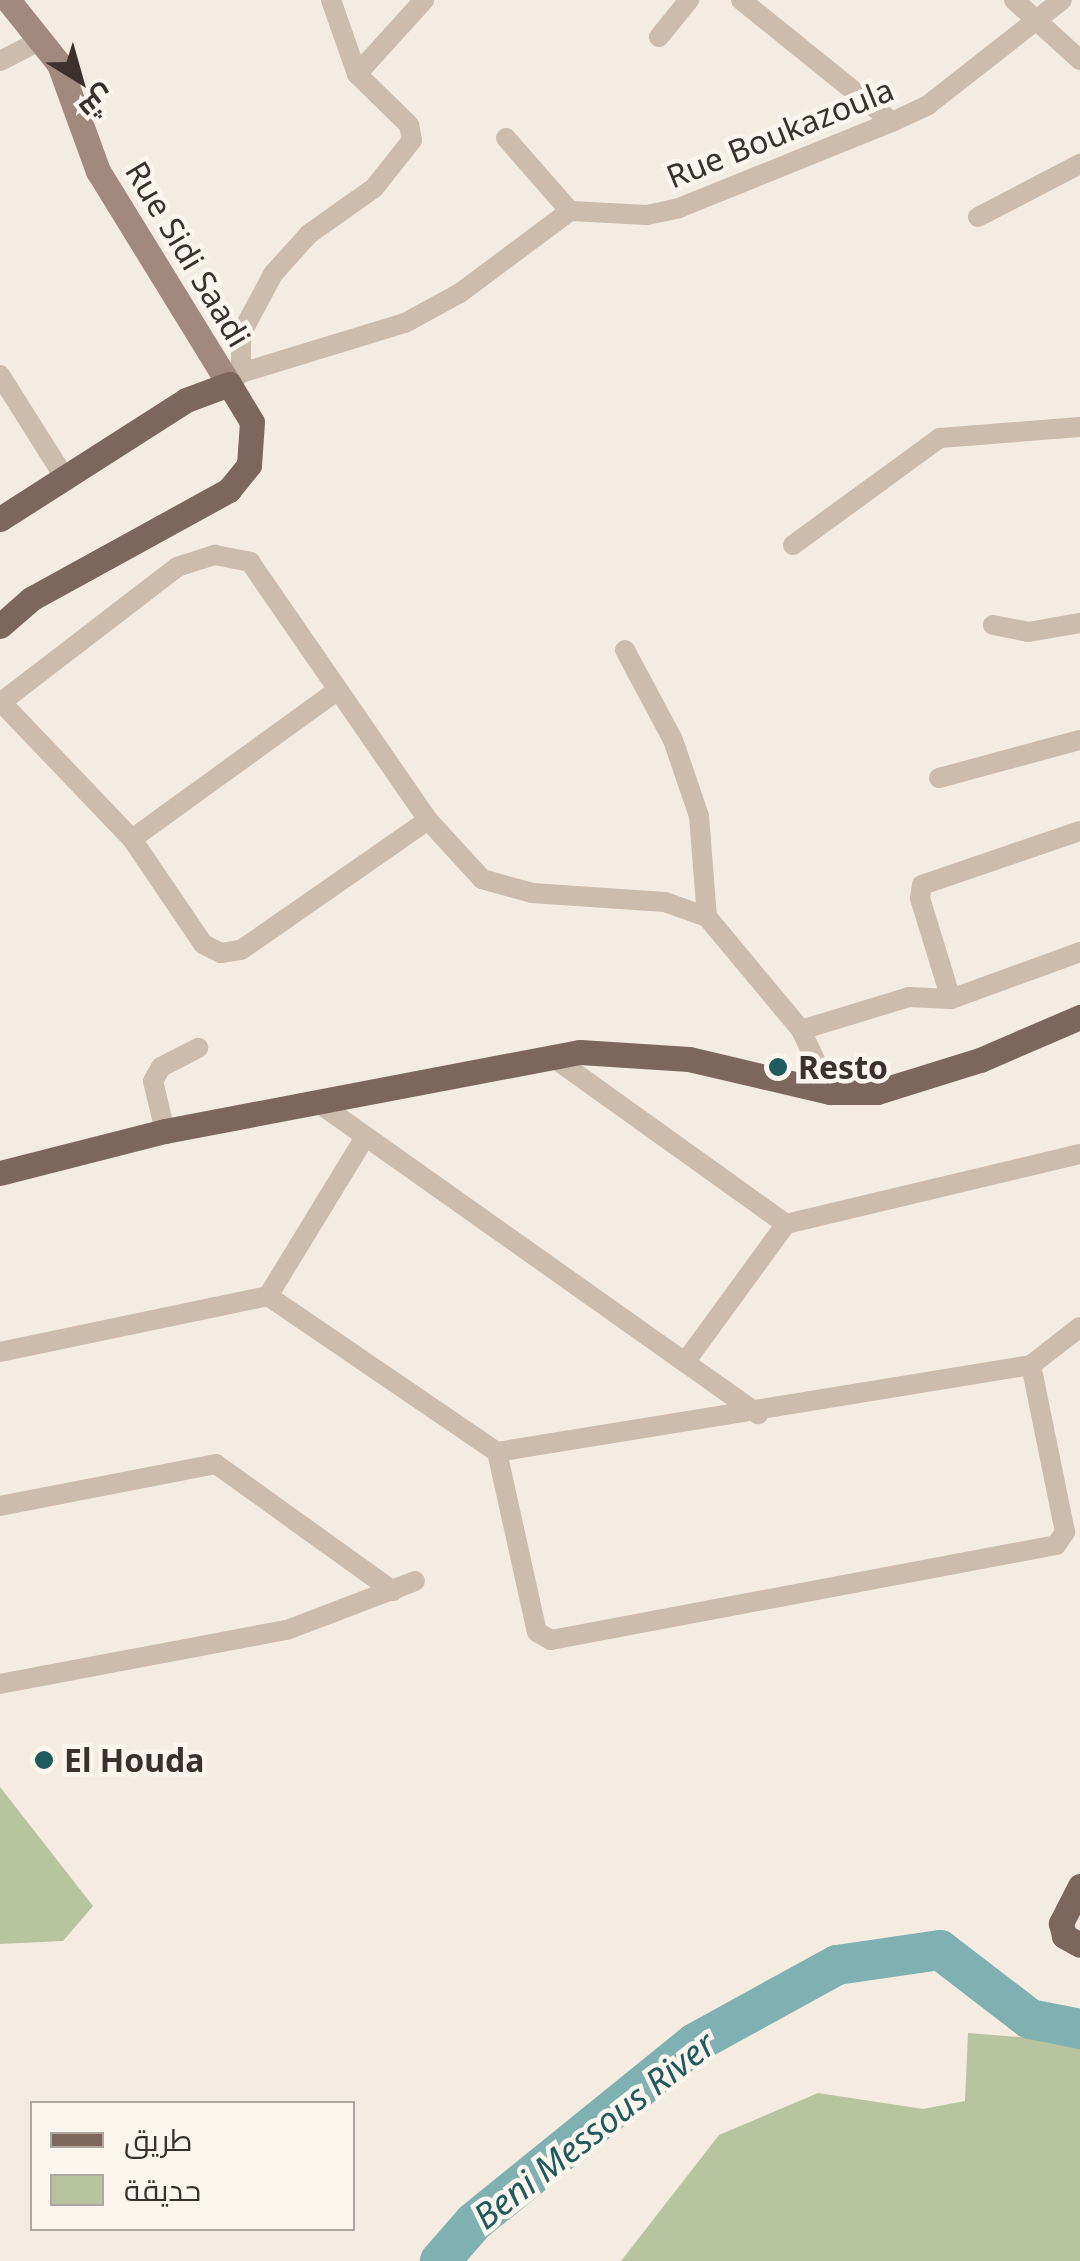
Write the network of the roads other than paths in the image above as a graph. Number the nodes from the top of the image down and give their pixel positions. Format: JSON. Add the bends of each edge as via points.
{"nodes":[{"id":1,"x":8,"y":0,"type":"edge"},
{"id":2,"x":330,"y":0,"type":"edge"},
{"id":3,"x":424,"y":0,"type":"edge"},
{"id":4,"x":689,"y":0,"type":"edge"},
{"id":5,"x":741,"y":0,"type":"edge"},
{"id":6,"x":1014,"y":0,"type":"edge"},
{"id":7,"x":1062,"y":0,"type":"edge"},
{"id":8,"x":1039,"y":22,"type":"junction"},
{"id":9,"x":659,"y":37,"type":"dead end"},
{"id":10,"x":41,"y":40,"type":"junction"},
{"id":11,"x":1080,"y":60,"type":"edge"},
{"id":12,"x":0,"y":61,"type":"edge"},
{"id":13,"x":358,"y":74,"type":"junction"},
{"id":14,"x":892,"y":122,"type":"junction"},
{"id":15,"x":506,"y":138,"type":"dead end"},
{"id":16,"x":1080,"y":164,"type":"edge"},
{"id":17,"x":570,"y":211,"type":"junction"},
{"id":18,"x":978,"y":217,"type":"dead end"},
{"id":19,"x":0,"y":375,"type":"edge"},
{"id":20,"x":235,"y":379,"type":"junction"},
{"id":21,"x":1080,"y":427,"type":"edge"},
{"id":22,"x":66,"y":480,"type":"junction"},
{"id":23,"x":0,"y":519,"type":"edge"},
{"id":24,"x":793,"y":545,"type":"dead end"},
{"id":25,"x":1080,"y":623,"type":"edge"},
{"id":26,"x":0,"y":626,"type":"edge"},
{"id":27,"x":993,"y":626,"type":"dead end"},
{"id":28,"x":625,"y":650,"type":"dead end"},
{"id":29,"x":335,"y":692,"type":"junction"},
{"id":30,"x":1,"y":703,"type":"edge"},
{"id":31,"x":1080,"y":740,"type":"edge"},
{"id":32,"x":938,"y":778,"type":"dead end"},
{"id":33,"x":428,"y":820,"type":"junction"},
{"id":34,"x":1080,"y":832,"type":"edge"},
{"id":35,"x":132,"y":839,"type":"junction"},
{"id":36,"x":707,"y":917,"type":"junction"},
{"id":37,"x":1080,"y":952,"type":"edge"},
{"id":38,"x":952,"y":999,"type":"junction"},
{"id":39,"x":1080,"y":1017,"type":"edge"},
{"id":40,"x":801,"y":1030,"type":"junction"},
{"id":41,"x":198,"y":1048,"type":"dead end"},
{"id":42,"x":554,"y":1058,"type":"junction"},
{"id":43,"x":830,"y":1092,"type":"junction"},
{"id":44,"x":320,"y":1104,"type":"junction"},
{"id":45,"x":166,"y":1131,"type":"junction"},
{"id":46,"x":366,"y":1137,"type":"junction"},
{"id":47,"x":1080,"y":1154,"type":"edge"},
{"id":48,"x":0,"y":1173,"type":"edge"},
{"id":49,"x":786,"y":1224,"type":"junction"},
{"id":50,"x":268,"y":1296,"type":"junction"},
{"id":51,"x":1080,"y":1327,"type":"edge"},
{"id":52,"x":0,"y":1352,"type":"edge"},
{"id":53,"x":686,"y":1361,"type":"junction"},
{"id":54,"x":1030,"y":1365,"type":"junction"},
{"id":55,"x":758,"y":1414,"type":"junction"},
{"id":56,"x":496,"y":1452,"type":"junction"},
{"id":57,"x":0,"y":1506,"type":"edge"},
{"id":58,"x":415,"y":1580,"type":"dead end"},
{"id":59,"x":393,"y":1591,"type":"junction"},
{"id":60,"x":0,"y":1684,"type":"edge"},
{"id":61,"x":1080,"y":1886,"type":"edge"},
{"id":62,"x":1080,"y":1945,"type":"edge"}],
"edges":[{"from":1,"to":10,"type":"main road","name":"Rue Sidi Saadi"},
{"from":2,"to":13,"type":"street"},
{"from":3,"to":13,"type":"street"},
{"from":4,"to":9,"type":"street"},
{"from":5,"to":14,"type":"street"},
{"from":6,"to":8,"type":"street"},
{"from":7,"to":8,"type":"street","name":"Rue Boukazoula"},
{"from":8,"to":11,"type":"street"},
{"from":8,"to":14,"type":"street","name":"Rue Boukazoula","via":[[928,105]]},
{"from":10,"to":12,"type":"street"},
{"from":10,"to":20,"type":"main road","name":"Rue Sidi Saadi","via":[[59,64],[98,171]]},
{"from":13,"to":20,"type":"street","via":[[409,125],[412,140],[374,188],[309,234],[273,274],[242,334]]},
{"from":14,"to":17,"type":"street","name":"Rue Boukazoula","via":[[679,208],[647,215]]},
{"from":15,"to":17,"type":"street"},
{"from":16,"to":18,"type":"street"},
{"from":17,"to":20,"type":"street","via":[[460,293],[405,322]]},
{"from":19,"to":22,"type":"street"},
{"from":20,"to":22,"type":"main road","via":[[186,400]]},
{"from":20,"to":26,"type":"main road","via":[[255,442],[249,465],[229,490],[31,599]]},
{"from":21,"to":24,"type":"street","via":[[940,438]]},
{"from":22,"to":23,"type":"main road"},
{"from":25,"to":27,"type":"street","via":[[1028,632]]},
{"from":28,"to":36,"type":"street","via":[[673,740],[699,816]]},
{"from":29,"to":30,"type":"street","via":[[250,562],[215,554],[177,567]]},
{"from":29,"to":33,"type":"street"},
{"from":29,"to":35,"type":"street"},
{"from":30,"to":35,"type":"street"},
{"from":31,"to":32,"type":"street"},
{"from":33,"to":35,"type":"street","via":[[231,952],[203,944]]},
{"from":33,"to":36,"type":"street","via":[[482,879],[506,888],[665,902]]},
{"from":34,"to":38,"type":"street","via":[[922,885],[920,898]]},
{"from":36,"to":40,"type":"street"},
{"from":37,"to":38,"type":"street"},
{"from":38,"to":40,"type":"street","via":[[909,997]]},
{"from":39,"to":43,"type":"main road","via":[[980,1060],[877,1092]]},
{"from":40,"to":43,"type":"street"},
{"from":41,"to":45,"type":"street","via":[[160,1067],[153,1081]]},
{"from":42,"to":43,"type":"main road","via":[[580,1052],[689,1059]]},
{"from":42,"to":44,"type":"main road"},
{"from":42,"to":49,"type":"street"},
{"from":44,"to":45,"type":"main road"},
{"from":44,"to":46,"type":"street"},
{"from":45,"to":48,"type":"main road"},
{"from":46,"to":50,"type":"street"},
{"from":46,"to":53,"type":"street"},
{"from":47,"to":49,"type":"street"},
{"from":49,"to":53,"type":"street"},
{"from":50,"to":52,"type":"street"},
{"from":50,"to":56,"type":"street"},
{"from":51,"to":54,"type":"street"},
{"from":53,"to":55,"type":"street"},
{"from":54,"to":55,"type":"street"},
{"from":54,"to":56,"type":"street","via":[[1065,1532],[1056,1545],[551,1640],[537,1632]]},
{"from":55,"to":56,"type":"street"},
{"from":57,"to":59,"type":"street","via":[[216,1464]]},
{"from":58,"to":59,"type":"street"},
{"from":59,"to":60,"type":"street","via":[[286,1630]]},
{"from":61,"to":62,"type":"main road","via":[[1061,1923],[1064,1936]]}]}
